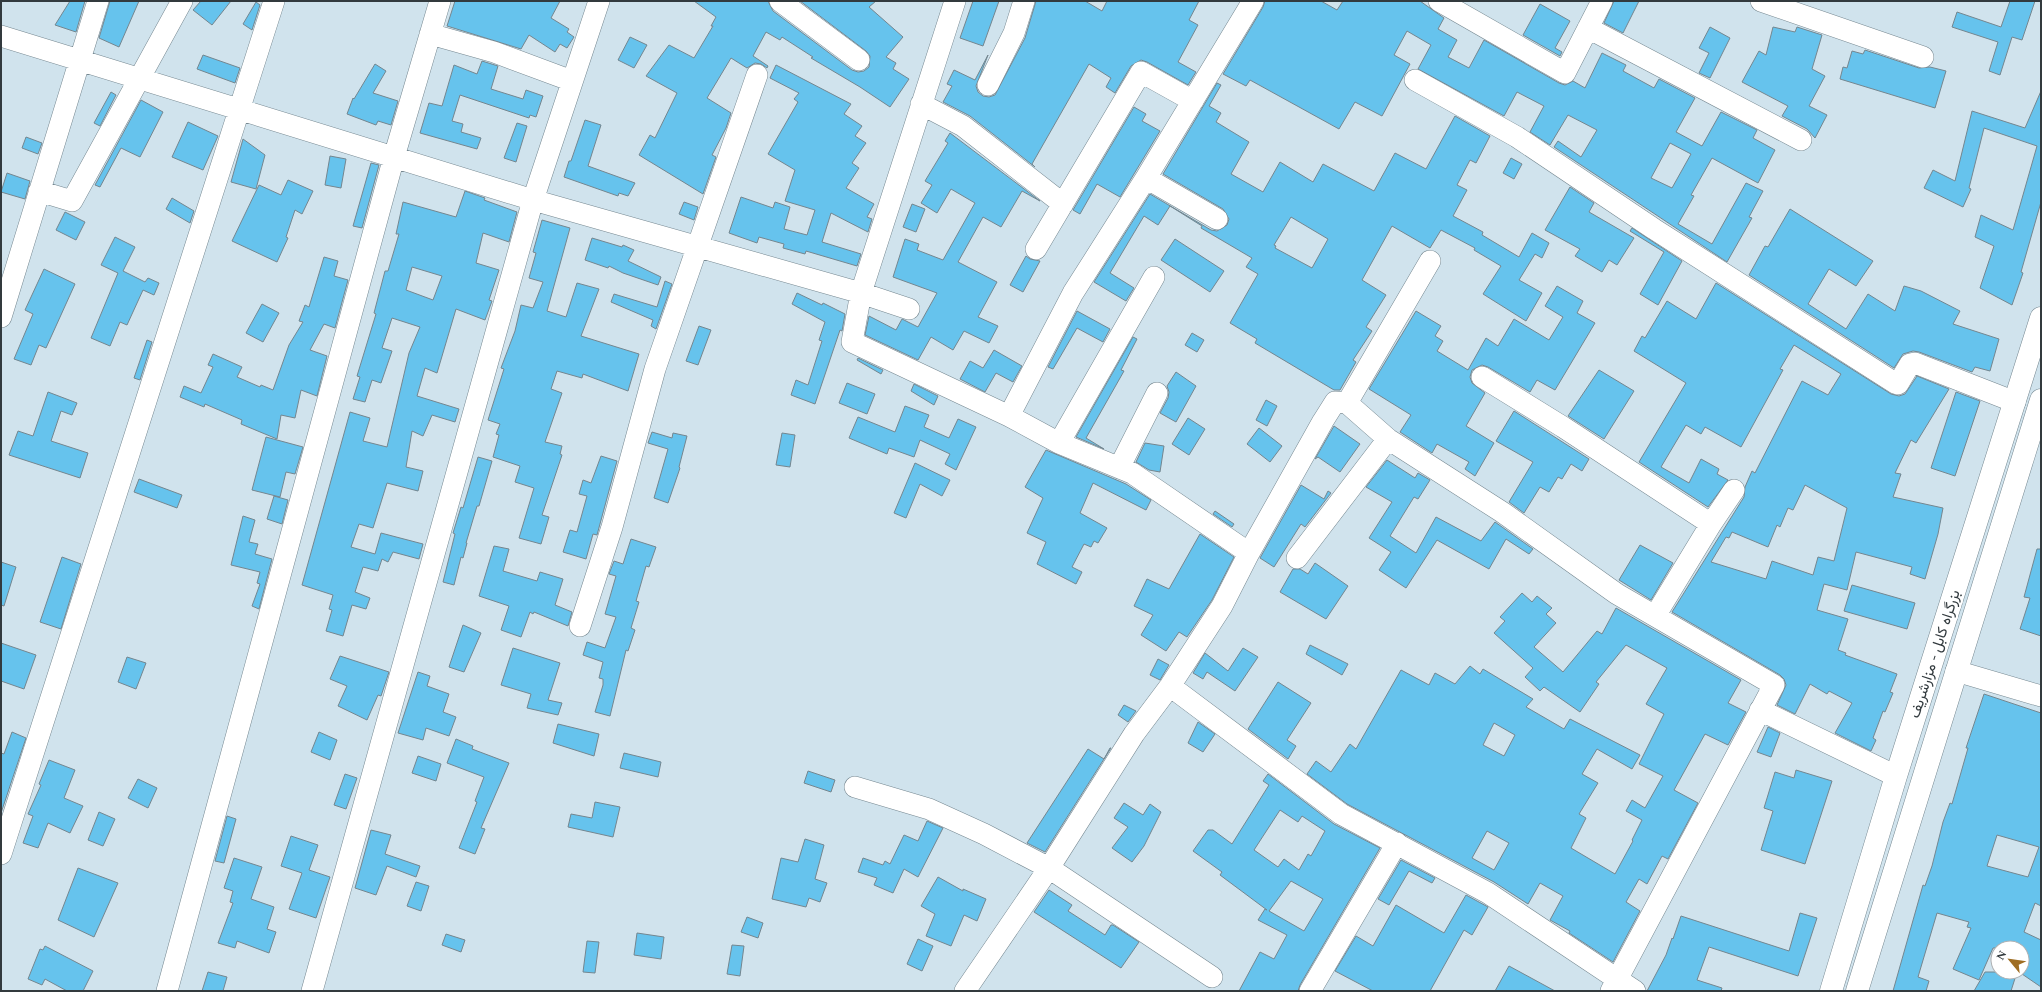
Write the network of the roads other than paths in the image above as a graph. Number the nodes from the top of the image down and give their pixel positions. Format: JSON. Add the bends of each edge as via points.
{"nodes":[{"id":1,"x":98,"y":1,"type":"edge"},
{"id":2,"x":182,"y":1,"type":"edge"},
{"id":3,"x":274,"y":1,"type":"edge"},
{"id":4,"x":440,"y":1,"type":"edge"},
{"id":5,"x":599,"y":1,"type":"edge"},
{"id":6,"x":780,"y":1,"type":"edge"},
{"id":7,"x":955,"y":1,"type":"edge"},
{"id":8,"x":1024,"y":1,"type":"edge"},
{"id":9,"x":1253,"y":1,"type":"edge"},
{"id":10,"x":1440,"y":1,"type":"edge"},
{"id":11,"x":1602,"y":1,"type":"edge"},
{"id":12,"x":1762,"y":1,"type":"edge"},
{"id":13,"x":1588,"y":28,"type":"junction"},
{"id":14,"x":430,"y":34,"type":"junction"},
{"id":15,"x":1,"y":36,"type":"edge"},
{"id":16,"x":1923,"y":57,"type":"dead end"},
{"id":17,"x":79,"y":60,"type":"junction"},
{"id":18,"x":859,"y":60,"type":"dead end"},
{"id":19,"x":757,"y":75,"type":"dead end"},
{"id":20,"x":138,"y":78,"type":"junction"},
{"id":21,"x":1415,"y":80,"type":"dead end"},
{"id":22,"x":572,"y":81,"type":"junction"},
{"id":23,"x":988,"y":85,"type":"dead end"},
{"id":24,"x":1193,"y":101,"type":"junction"},
{"id":25,"x":921,"y":104,"type":"junction"},
{"id":26,"x":239,"y":109,"type":"junction"},
{"id":27,"x":1801,"y":140,"type":"dead end"},
{"id":28,"x":394,"y":157,"type":"junction"},
{"id":29,"x":1146,"y":178,"type":"junction"},
{"id":30,"x":39,"y":191,"type":"junction"},
{"id":31,"x":533,"y":200,"type":"junction"},
{"id":32,"x":1063,"y":204,"type":"junction"},
{"id":33,"x":1217,"y":219,"type":"dead end"},
{"id":34,"x":698,"y":246,"type":"junction"},
{"id":35,"x":1036,"y":249,"type":"dead end"},
{"id":36,"x":1430,"y":261,"type":"dead end"},
{"id":37,"x":1154,"y":277,"type":"dead end"},
{"id":38,"x":861,"y":293,"type":"junction"},
{"id":39,"x":909,"y":309,"type":"dead end"},
{"id":40,"x":1,"y":317,"type":"edge"},
{"id":41,"x":2041,"y":318,"type":"edge"},
{"id":42,"x":1482,"y":377,"type":"dead end"},
{"id":43,"x":1157,"y":393,"type":"dead end"},
{"id":44,"x":2041,"y":400,"type":"edge"},
{"id":45,"x":2015,"y":402,"type":"junction"},
{"id":46,"x":1347,"y":403,"type":"junction"},
{"id":47,"x":1009,"y":416,"type":"junction"},
{"id":48,"x":1388,"y":439,"type":"junction"},
{"id":49,"x":1059,"y":443,"type":"junction"},
{"id":50,"x":1119,"y":468,"type":"junction"},
{"id":51,"x":1734,"y":490,"type":"dead end"},
{"id":52,"x":1711,"y":524,"type":"junction"},
{"id":53,"x":1249,"y":553,"type":"junction"},
{"id":54,"x":1297,"y":558,"type":"dead end"},
{"id":55,"x":1656,"y":616,"type":"junction"},
{"id":56,"x":580,"y":626,"type":"dead end"},
{"id":57,"x":1956,"y":671,"type":"junction"},
{"id":58,"x":1170,"y":686,"type":"junction"},
{"id":59,"x":2041,"y":696,"type":"edge"},
{"id":60,"x":1760,"y":710,"type":"junction"},
{"id":61,"x":1896,"y":776,"type":"junction"},
{"id":62,"x":855,"y":787,"type":"dead end"},
{"id":63,"x":1397,"y":844,"type":"junction"},
{"id":64,"x":1,"y":854,"type":"edge"},
{"id":65,"x":1049,"y":868,"type":"junction"},
{"id":66,"x":1212,"y":977,"type":"dead end"},
{"id":67,"x":1622,"y":988,"type":"edge"},
{"id":68,"x":167,"y":991,"type":"edge"},
{"id":69,"x":312,"y":991,"type":"edge"},
{"id":70,"x":965,"y":991,"type":"edge"},
{"id":71,"x":1310,"y":991,"type":"edge"},
{"id":72,"x":1831,"y":991,"type":"edge"},
{"id":73,"x":1857,"y":991,"type":"edge"}],
"edges":[{"from":1,"to":17,"type":"street"},
{"from":2,"to":20,"type":"street"},
{"from":3,"to":26,"type":"street"},
{"from":4,"to":14,"type":"street"},
{"from":5,"to":22,"type":"street"},
{"from":6,"to":18,"type":"street"},
{"from":7,"to":25,"type":"street"},
{"from":8,"to":23,"type":"street","via":[[1014,33]]},
{"from":9,"to":24,"type":"street"},
{"from":10,"to":13,"type":"street","via":[[1565,72]]},
{"from":11,"to":13,"type":"street"},
{"from":12,"to":16,"type":"street"},
{"from":13,"to":27,"type":"street"},
{"from":14,"to":22,"type":"street","via":[[494,52]]},
{"from":14,"to":28,"type":"street"},
{"from":15,"to":17,"type":"street"},
{"from":17,"to":20,"type":"street"},
{"from":17,"to":30,"type":"street"},
{"from":19,"to":34,"type":"street"},
{"from":20,"to":26,"type":"street"},
{"from":20,"to":30,"type":"street","via":[[72,201]]},
{"from":21,"to":45,"type":"street","via":[[1517,137],[1654,229],[1895,383],[1898,384],[1912,362]]},
{"from":22,"to":31,"type":"street"},
{"from":24,"to":29,"type":"street"},
{"from":24,"to":32,"type":"street","via":[[1141,72]]},
{"from":25,"to":32,"type":"street","via":[[964,126]]},
{"from":25,"to":38,"type":"street"},
{"from":26,"to":28,"type":"street"},
{"from":26,"to":64,"type":"street"},
{"from":28,"to":31,"type":"street"},
{"from":28,"to":68,"type":"street"},
{"from":29,"to":33,"type":"street"},
{"from":29,"to":47,"type":"street","via":[[1073,293]]},
{"from":30,"to":40,"type":"street"},
{"from":31,"to":34,"type":"street"},
{"from":31,"to":69,"type":"street"},
{"from":32,"to":35,"type":"street"},
{"from":34,"to":38,"type":"street"},
{"from":34,"to":56,"type":"street","via":[[655,369],[612,527]]},
{"from":36,"to":46,"type":"street"},
{"from":37,"to":49,"type":"street"},
{"from":38,"to":39,"type":"street"},
{"from":38,"to":47,"type":"street","via":[[852,342]]},
{"from":41,"to":45,"type":"highway","name":"بزرگراه کابل - مزارشریف"},
{"from":42,"to":52,"type":"street"},
{"from":43,"to":50,"type":"street"},
{"from":44,"to":57,"type":"highway","name":"بزرگراه کابل - مزارشریف"},
{"from":45,"to":61,"type":"highway","name":"بزرگراه کابل - مزارشریف"},
{"from":46,"to":48,"type":"street"},
{"from":46,"to":53,"type":"street","via":[[1335,402]]},
{"from":47,"to":49,"type":"street"},
{"from":48,"to":54,"type":"street"},
{"from":48,"to":55,"type":"street","via":[[1502,512],[1617,594]]},
{"from":49,"to":50,"type":"street"},
{"from":50,"to":53,"type":"street","via":[[1132,473]]},
{"from":51,"to":52,"type":"street"},
{"from":52,"to":55,"type":"street"},
{"from":53,"to":58,"type":"street","via":[[1222,606]]},
{"from":55,"to":60,"type":"street","via":[[1774,685]]},
{"from":57,"to":59,"type":"street"},
{"from":57,"to":73,"type":"highway","name":"بزرگراه کابل - مزارشریف"},
{"from":58,"to":63,"type":"street","via":[[1341,814]]},
{"from":58,"to":65,"type":"street","via":[[1134,734]]},
{"from":60,"to":61,"type":"street"},
{"from":60,"to":67,"type":"street"},
{"from":61,"to":72,"type":"highway","name":"بزرگراه کابل - مزارشریف"},
{"from":62,"to":65,"type":"street","via":[[929,809]]},
{"from":63,"to":67,"type":"street","via":[[1488,893]]},
{"from":63,"to":71,"type":"street"},
{"from":65,"to":66,"type":"street"},
{"from":65,"to":70,"type":"street"}]}
